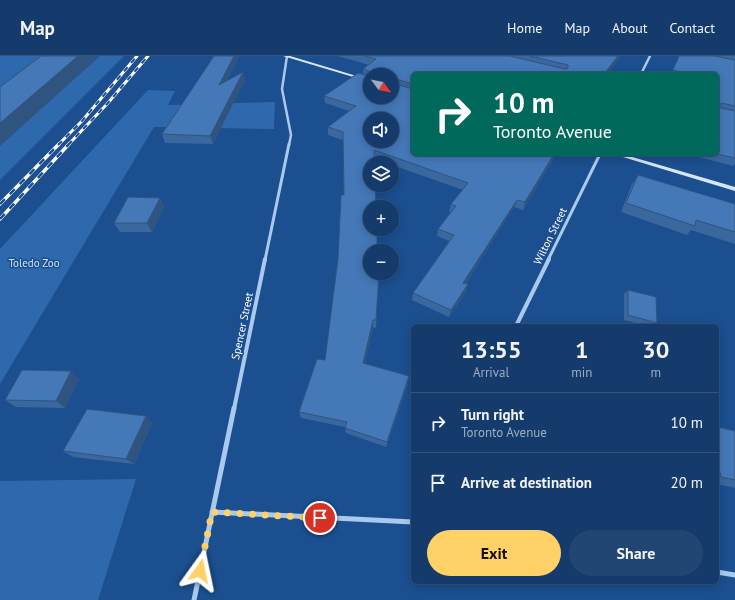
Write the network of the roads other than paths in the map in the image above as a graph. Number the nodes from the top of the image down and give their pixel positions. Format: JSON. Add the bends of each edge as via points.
{"nodes":[{"id":1,"x":286,"y":56,"type":"edge"},
{"id":2,"x":650,"y":56,"type":"edge"},
{"id":3,"x":642,"y":72,"type":"edge"},
{"id":4,"x":363,"y":79,"type":"edge"},
{"id":5,"x":599,"y":156,"type":"edge"},
{"id":6,"x":623,"y":156,"type":"edge"},
{"id":7,"x":735,"y":189,"type":"edge"},
{"id":8,"x":517,"y":324,"type":"edge"},
{"id":9,"x":212,"y":512,"type":"junction"},
{"id":10,"x":411,"y":522,"type":"edge"},
{"id":11,"x":719,"y":572,"type":"edge"},
{"id":12,"x":735,"y":575,"type":"edge"},
{"id":13,"x":194,"y":600,"type":"edge"}],
"edges":[{"from":1,"to":4,"type":"street"},
{"from":1,"to":9,"type":"street","name":"Spencer Street","via":[[282,89],[291,135]]},
{"from":2,"to":3,"type":"street"},
{"from":5,"to":8,"type":"street","name":"Wilton Street"},
{"from":6,"to":7,"type":"street"},
{"from":9,"to":10,"type":"street"},
{"from":9,"to":13,"type":"street","name":"Spencer Street"},
{"from":11,"to":12,"type":"street"}]}
